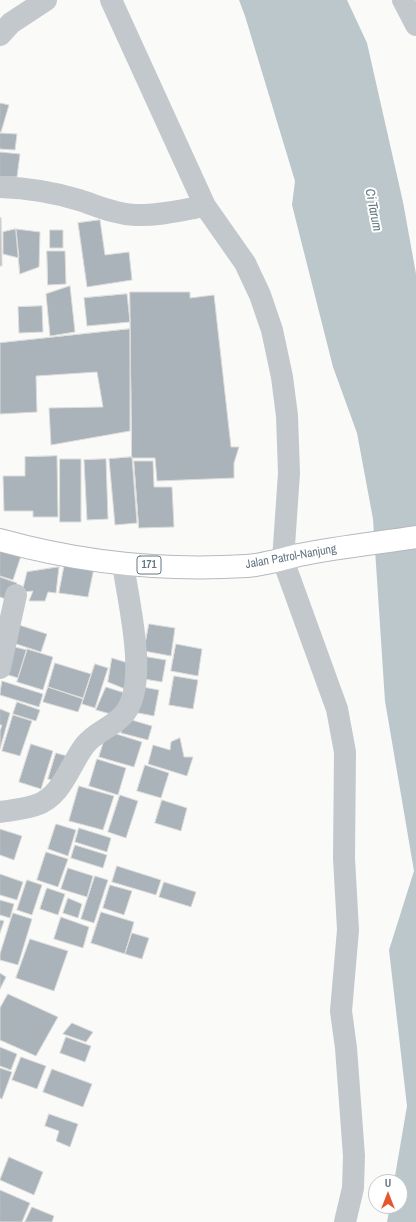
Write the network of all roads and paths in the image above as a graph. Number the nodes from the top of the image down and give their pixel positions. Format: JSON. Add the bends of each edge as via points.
{"nodes":[{"id":1,"x":46,"y":0,"type":"edge"},
{"id":2,"x":111,"y":0,"type":"edge"},
{"id":3,"x":403,"y":0,"type":"edge"},
{"id":4,"x":416,"y":25,"type":"edge"},
{"id":5,"x":0,"y":35,"type":"edge"},
{"id":6,"x":0,"y":187,"type":"edge"},
{"id":7,"x":205,"y":206,"type":"junction"},
{"id":8,"x":416,"y":537,"type":"edge"},
{"id":9,"x":0,"y":540,"type":"edge"},
{"id":10,"x":291,"y":557,"type":"junction"},
{"id":11,"x":123,"y":564,"type":"junction"},
{"id":12,"x":16,"y":595,"type":"dead end"},
{"id":13,"x":0,"y":668,"type":"edge"},
{"id":14,"x":0,"y":812,"type":"edge"},
{"id":15,"x":345,"y":1222,"type":"edge"}],
"edges":[{"from":1,"to":5,"type":"street","via":[[11,23]]},
{"from":2,"to":7,"type":"street"},
{"from":3,"to":4,"type":"street"},
{"from":6,"to":7,"type":"street","via":[[35,189],[109,211],[136,215],[167,213]]},
{"from":7,"to":10,"type":"street","via":[[245,264],[260,295],[272,330],[287,416]]},
{"from":8,"to":10,"type":"main road","name":"Jalan Patrol-Nanjung","number":"171"},
{"from":9,"to":11,"type":"main road","name":"Jalan Patrol-Nanjung","number":"171","via":[[28,548]]},
{"from":10,"to":11,"type":"main road","name":"Jalan Patrol-Nanjung","number":"171","via":[[247,566]]},
{"from":10,"to":15,"type":"street","via":[[337,709],[345,752],[344,858],[348,930],[341,1011],[354,1156],[354,1188]]},
{"from":11,"to":14,"type":"street","via":[[136,664],[134,690],[126,711],[118,721],[96,733],[85,745],[60,785],[49,797],[37,805]]},
{"from":12,"to":13,"type":"street"}]}
